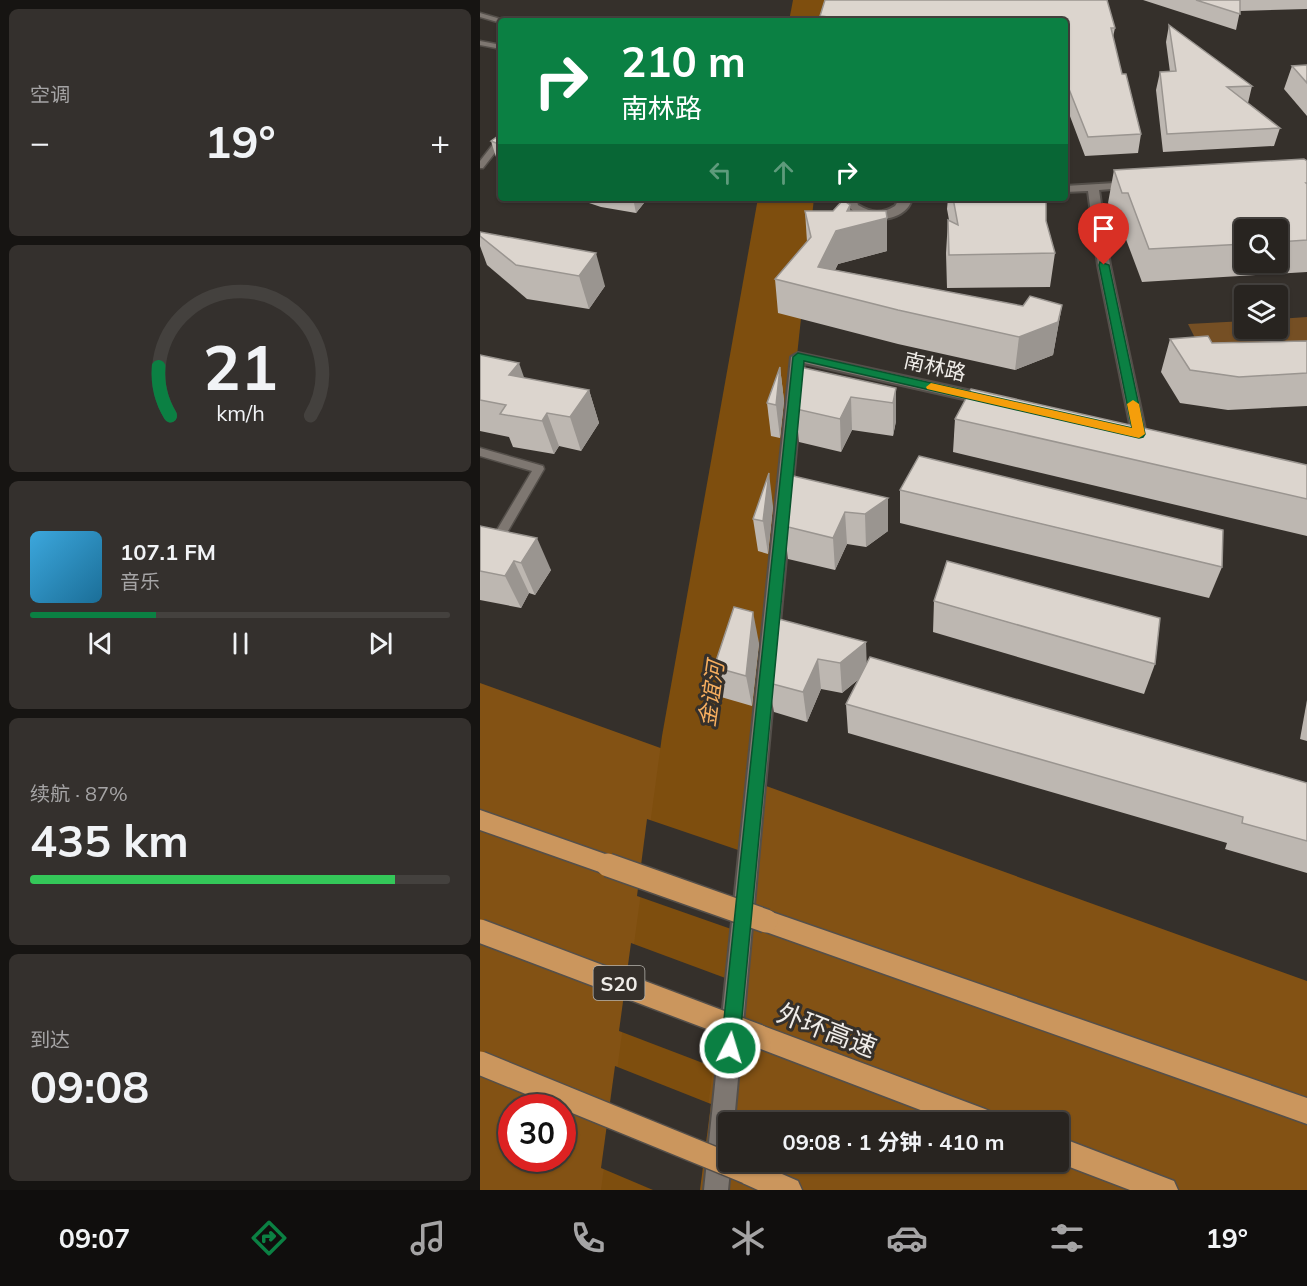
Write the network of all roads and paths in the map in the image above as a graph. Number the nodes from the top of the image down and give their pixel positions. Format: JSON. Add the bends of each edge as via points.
{"nodes":[{"id":1,"x":480,"y":15,"type":"edge"},
{"id":2,"x":498,"y":20,"type":"edge"},
{"id":3,"x":480,"y":44,"type":"edge"},
{"id":4,"x":498,"y":47,"type":"edge"},
{"id":5,"x":498,"y":144,"type":"edge"},
{"id":6,"x":480,"y":166,"type":"edge"},
{"id":7,"x":1141,"y":185,"type":"edge"},
{"id":8,"x":1093,"y":187,"type":"junction"},
{"id":9,"x":1068,"y":189,"type":"edge"},
{"id":10,"x":851,"y":201,"type":"edge"},
{"id":11,"x":906,"y":201,"type":"edge"},
{"id":12,"x":1003,"y":403,"type":"edge"},
{"id":13,"x":1139,"y":434,"type":"edge"},
{"id":14,"x":480,"y":452,"type":"edge"},
{"id":15,"x":480,"y":536,"type":"edge"},
{"id":16,"x":480,"y":820,"type":"edge"},
{"id":17,"x":480,"y":931,"type":"edge"},
{"id":18,"x":480,"y":1063,"type":"edge"},
{"id":19,"x":1307,"y":1111,"type":"edge"},
{"id":20,"x":959,"y":1112,"type":"edge"},
{"id":21,"x":1069,"y":1154,"type":"edge"},
{"id":22,"x":716,"y":1190,"type":"edge"},
{"id":23,"x":789,"y":1190,"type":"edge"},
{"id":24,"x":1165,"y":1190,"type":"edge"}],
"edges":[{"from":1,"to":2,"type":"lane"},
{"from":3,"to":4,"type":"lane"},
{"from":5,"to":6,"type":"lane"},
{"from":7,"to":8,"type":"street"},
{"from":8,"to":9,"type":"street"},
{"from":8,"to":13,"type":"street","via":[[1104,265]]},
{"from":10,"to":11,"type":"street","via":[[860,212],[881,215],[900,210]]},
{"from":12,"to":22,"type":"street","name":"南林路","via":[[798,357]]},
{"from":14,"to":15,"type":"lane","via":[[539,469],[497,540]]},
{"from":16,"to":19,"type":"highway","bridge":true},
{"from":17,"to":20,"type":"highway","name":"外环高速","number":"S20","bridge":true},
{"from":18,"to":23,"type":"highway","bridge":true},
{"from":21,"to":24,"type":"highway"}]}
